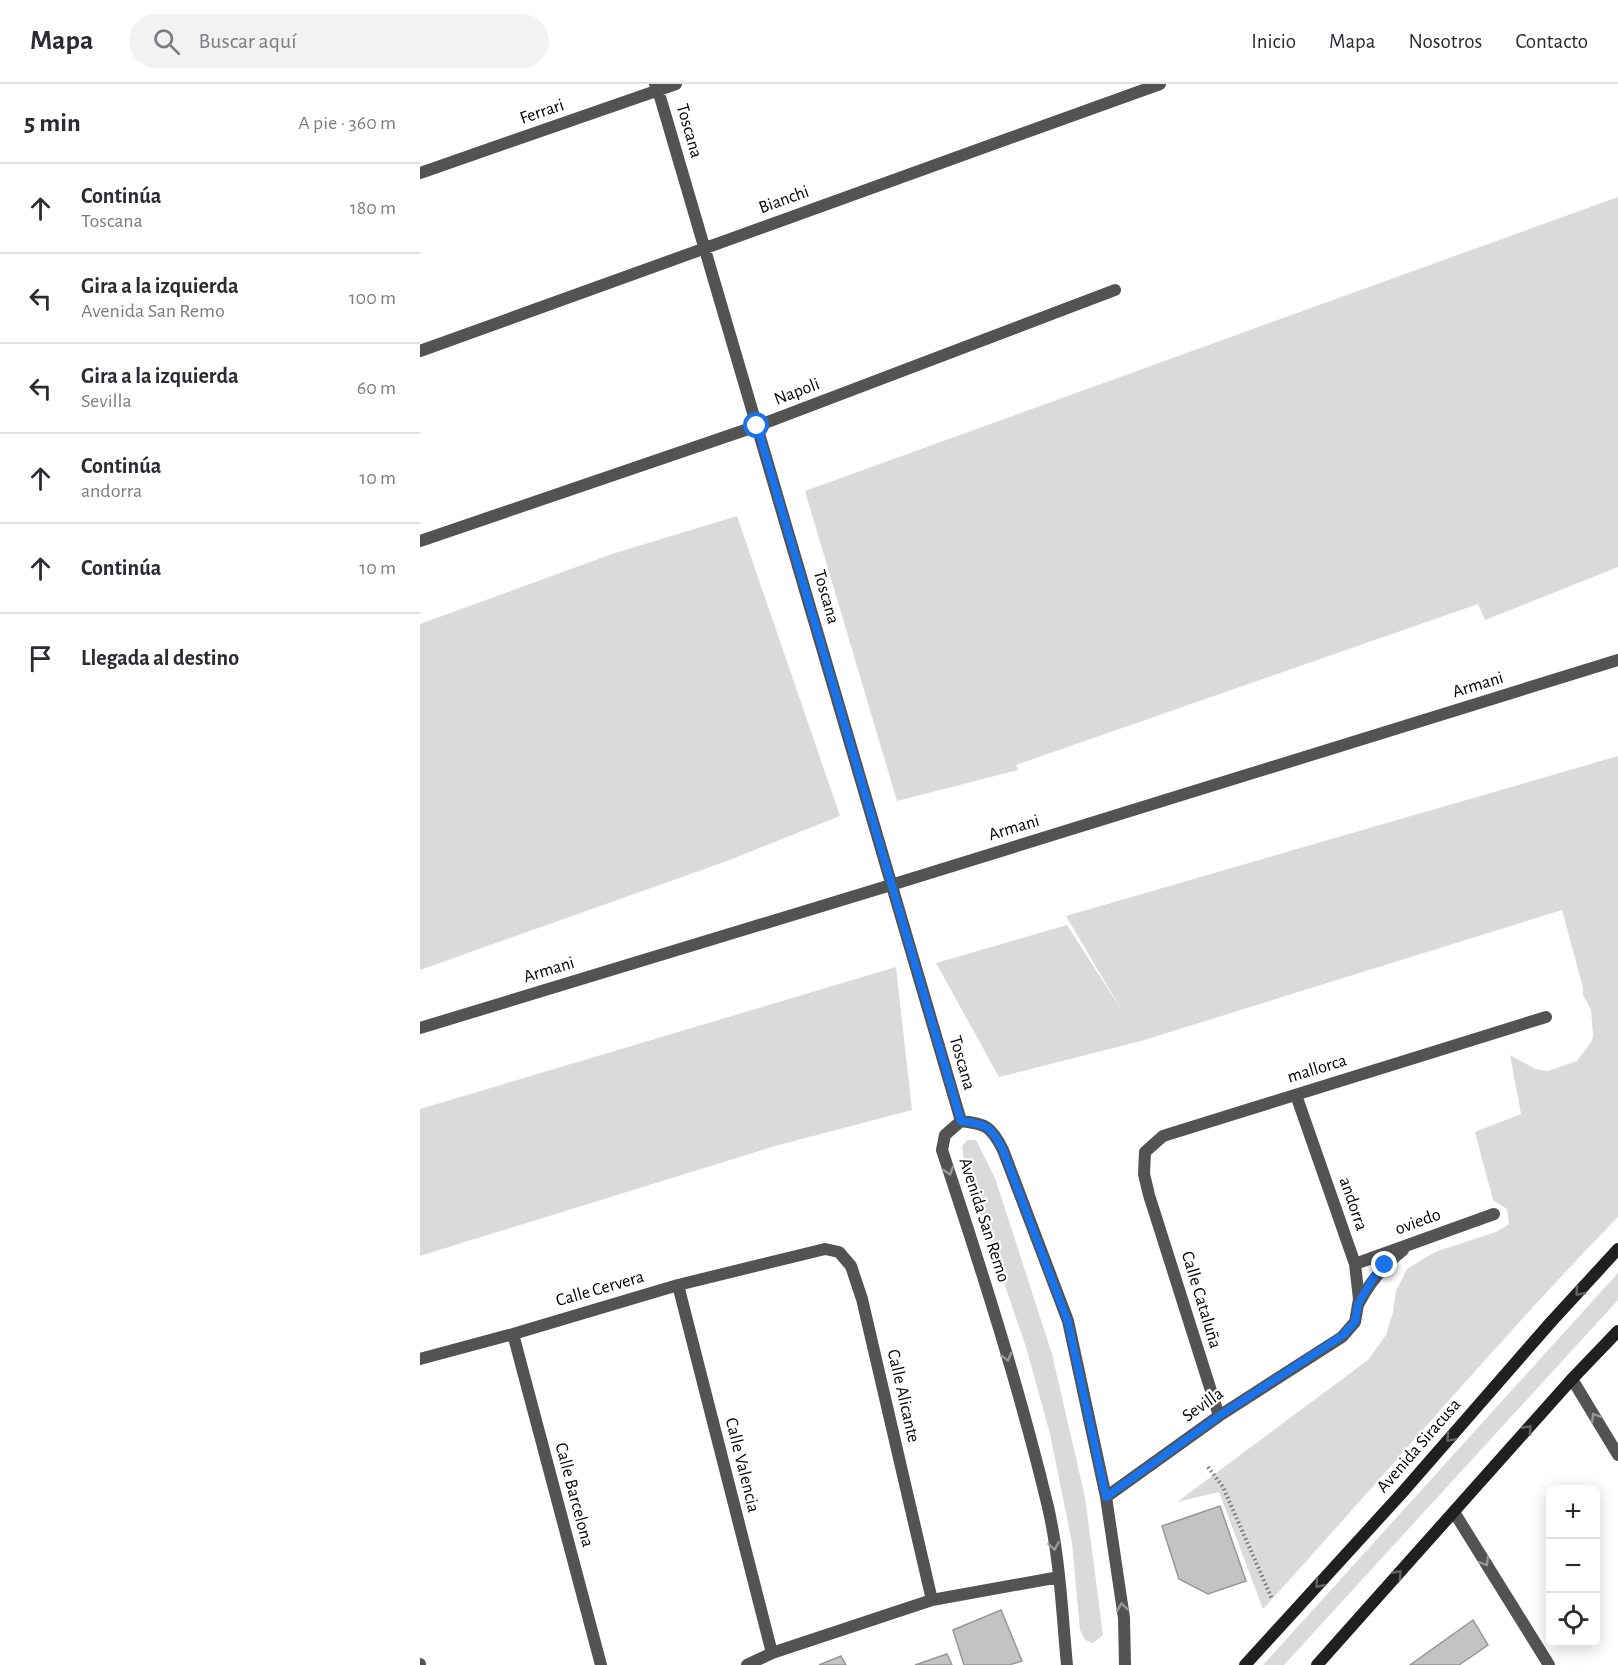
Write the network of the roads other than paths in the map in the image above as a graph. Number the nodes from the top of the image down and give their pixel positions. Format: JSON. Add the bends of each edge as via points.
{"nodes":[{"id":1,"x":676,"y":84,"type":"edge"},
{"id":2,"x":1160,"y":84,"type":"edge"},
{"id":3,"x":656,"y":87,"type":"edge"},
{"id":4,"x":420,"y":173,"type":"edge"},
{"id":5,"x":703,"y":248,"type":"junction"},
{"id":6,"x":1115,"y":290,"type":"dead end"},
{"id":7,"x":420,"y":351,"type":"edge"},
{"id":8,"x":757,"y":426,"type":"junction"},
{"id":9,"x":420,"y":541,"type":"edge"},
{"id":10,"x":1618,"y":660,"type":"edge"},
{"id":11,"x":891,"y":885,"type":"junction"},
{"id":12,"x":1546,"y":1017,"type":"dead end"},
{"id":13,"x":420,"y":1028,"type":"edge"},
{"id":14,"x":1296,"y":1095,"type":"junction"},
{"id":15,"x":961,"y":1121,"type":"junction"},
{"id":16,"x":1149,"y":1195,"type":"joint"},
{"id":17,"x":1494,"y":1214,"type":"dead end"},
{"id":18,"x":1409,"y":1245,"type":"junction"},
{"id":19,"x":1618,"y":1249,"type":"edge"},
{"id":20,"x":792,"y":1258,"type":"joint"},
{"id":21,"x":1355,"y":1264,"type":"junction"},
{"id":22,"x":678,"y":1286,"type":"junction"},
{"id":23,"x":1358,"y":1304,"type":"junction"},
{"id":24,"x":1618,"y":1331,"type":"edge"},
{"id":25,"x":513,"y":1334,"type":"junction"},
{"id":26,"x":1324,"y":1348,"type":"joint"},
{"id":27,"x":420,"y":1359,"type":"edge"},
{"id":28,"x":1572,"y":1379,"type":"junction"},
{"id":29,"x":1219,"y":1416,"type":"junction"},
{"id":30,"x":1618,"y":1455,"type":"edge"},
{"id":31,"x":1106,"y":1497,"type":"junction"},
{"id":32,"x":1454,"y":1512,"type":"junction"},
{"id":33,"x":1059,"y":1577,"type":"junction"},
{"id":34,"x":932,"y":1600,"type":"junction"},
{"id":35,"x":772,"y":1653,"type":"junction"},
{"id":36,"x":601,"y":1665,"type":"edge"},
{"id":37,"x":747,"y":1665,"type":"edge"},
{"id":38,"x":1067,"y":1665,"type":"edge"},
{"id":39,"x":1125,"y":1665,"type":"edge"},
{"id":40,"x":1245,"y":1665,"type":"edge"},
{"id":41,"x":1317,"y":1665,"type":"edge"},
{"id":42,"x":1549,"y":1665,"type":"edge"}],
"edges":[{"from":1,"to":3,"type":"street","name":"Ferrari"},
{"from":2,"to":5,"type":"street","name":"Bianchi"},
{"from":3,"to":4,"type":"street","name":"Ferrari"},
{"from":3,"to":5,"type":"street","name":"Toscana"},
{"from":5,"to":7,"type":"street","name":"Bianchi"},
{"from":5,"to":8,"type":"street","name":"Toscana"},
{"from":6,"to":8,"type":"street","name":"Napoli"},
{"from":8,"to":9,"type":"street","name":"Napoli"},
{"from":8,"to":11,"type":"street","name":"Toscana"},
{"from":10,"to":11,"type":"street","name":"Armani"},
{"from":11,"to":13,"type":"street","name":"Armani"},
{"from":11,"to":15,"type":"street","name":"Toscana"},
{"from":12,"to":14,"type":"street","name":"mallorca"},
{"from":14,"to":16,"type":"street","name":"mallorca","via":[[1163,1136],[1145,1152],[1144,1174]]},
{"from":14,"to":21,"type":"street","name":"andorra"},
{"from":15,"to":31,"type":"street","via":[[982,1124],[996,1135],[1003,1150],[1068,1322]]},
{"from":15,"to":33,"type":"street","name":"Avenida San Remo","one_way":true,"via":[[945,1135],[942,1150],[999,1324],[1048,1509]]},
{"from":16,"to":29,"type":"street","name":"Calle Cataluña"},
{"from":17,"to":18,"type":"street","name":"oviedo"},
{"from":18,"to":21,"type":"street","name":"oviedo"},
{"from":18,"to":23,"type":"street","via":[[1374,1277]]},
{"from":19,"to":40,"type":"street","name":"Avenida Siracusa","one_way":true},
{"from":20,"to":22,"type":"street","name":"Calle Cervera"},
{"from":20,"to":34,"type":"street","name":"Calle Alicante","via":[[825,1249],[839,1252],[851,1266]]},
{"from":21,"to":23,"type":"street","name":"andorra"},
{"from":22,"to":25,"type":"street","name":"Calle Cervera"},
{"from":22,"to":35,"type":"street","name":"Calle Valencia"},
{"from":23,"to":26,"type":"street","name":"andorra","via":[[1355,1322]]},
{"from":24,"to":28,"type":"street"},
{"from":25,"to":27,"type":"street","name":"Calle Cervera"},
{"from":25,"to":36,"type":"street","name":"Calle Barcelona"},
{"from":26,"to":29,"type":"street","name":"Sevilla"},
{"from":30,"to":28,"type":"street","one_way":true},
{"from":32,"to":28,"type":"street","one_way":true},
{"from":29,"to":31,"type":"street","name":"Sevilla"},
{"from":39,"to":31,"type":"street","one_way":true,"via":[[1124,1618]]},
{"from":41,"to":32,"type":"street","one_way":true},
{"from":32,"to":42,"type":"street","one_way":true},
{"from":33,"to":34,"type":"street"},
{"from":33,"to":38,"type":"street","name":"Avenida San Remo"},
{"from":34,"to":35,"type":"street"},
{"from":35,"to":37,"type":"street"}]}
